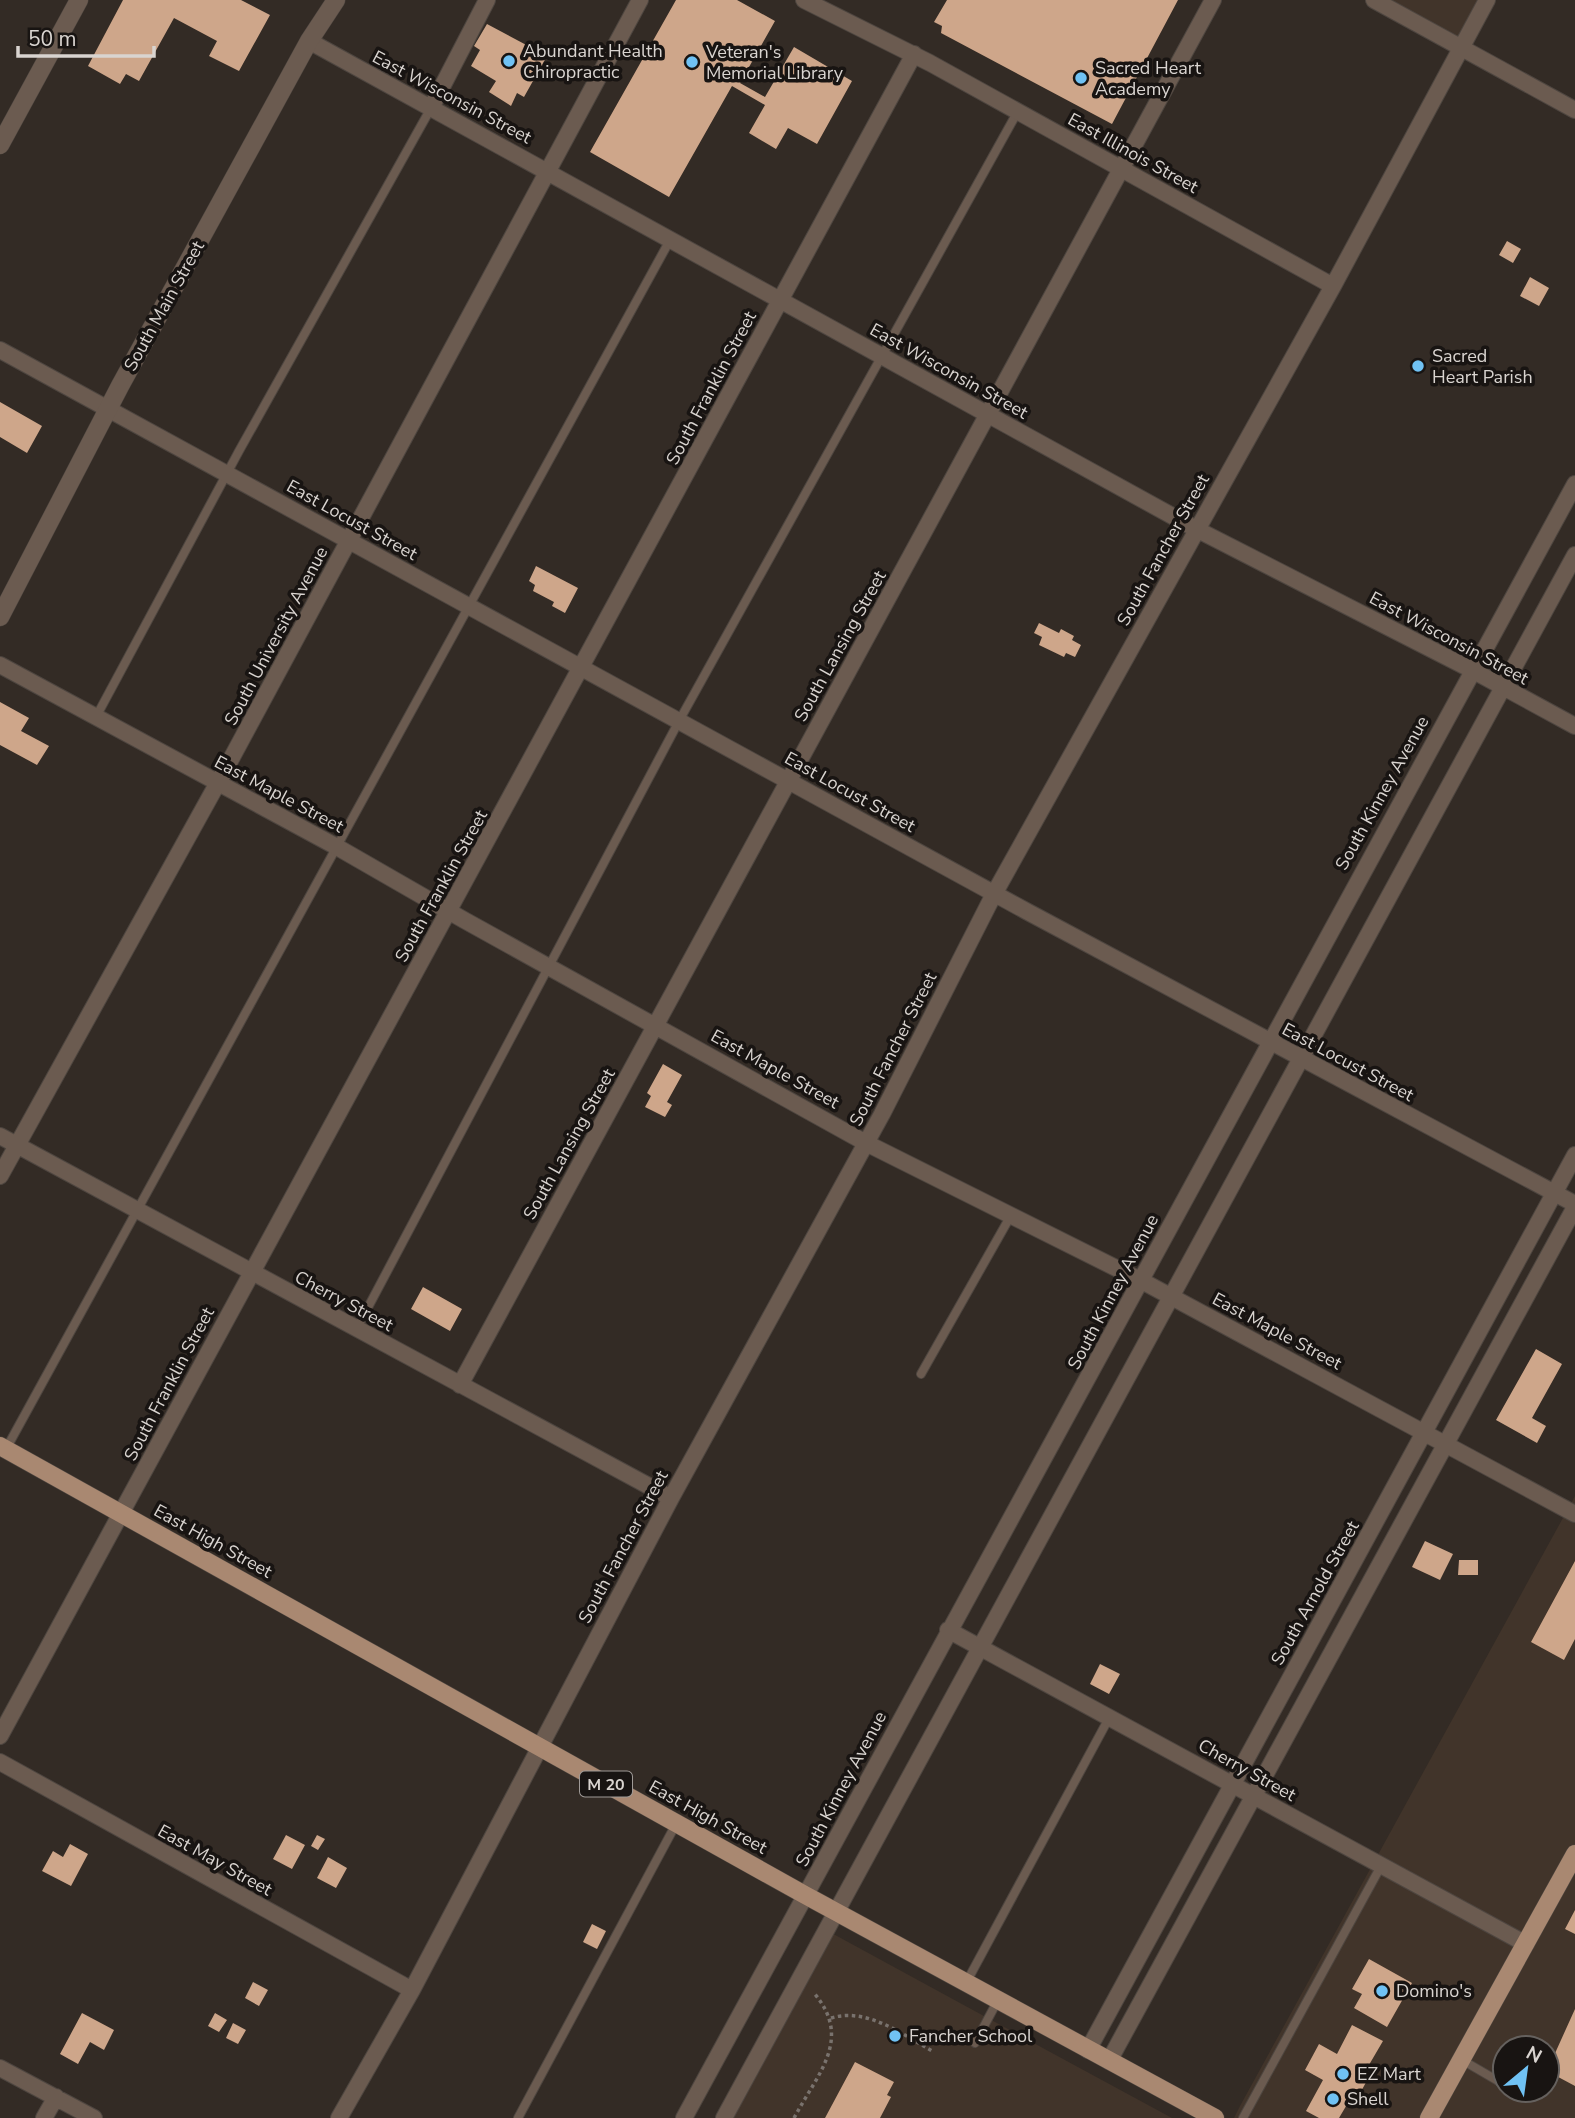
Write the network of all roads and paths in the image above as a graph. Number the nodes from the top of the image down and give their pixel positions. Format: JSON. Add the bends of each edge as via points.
{"nodes":[{"id":1,"x":79,"y":0,"type":"edge"},
{"id":2,"x":336,"y":0,"type":"edge"},
{"id":3,"x":487,"y":0,"type":"edge"},
{"id":4,"x":640,"y":0,"type":"edge"},
{"id":5,"x":803,"y":0,"type":"edge"},
{"id":6,"x":1213,"y":0,"type":"edge"},
{"id":7,"x":1374,"y":0,"type":"edge"},
{"id":8,"x":1487,"y":0,"type":"edge"},
{"id":9,"x":309,"y":41,"type":"junction"},
{"id":10,"x":1461,"y":46,"type":"junction"},
{"id":11,"x":914,"y":54,"type":"junction"},
{"id":12,"x":431,"y":108,"type":"junction"},
{"id":13,"x":1575,"y":110,"type":"edge"},
{"id":14,"x":1017,"y":111,"type":"junction"},
{"id":15,"x":0,"y":145,"type":"edge"},
{"id":16,"x":1121,"y":169,"type":"junction"},
{"id":17,"x":549,"y":171,"type":"junction"},
{"id":18,"x":670,"y":239,"type":"junction"},
{"id":19,"x":1334,"y":286,"type":"junction"},
{"id":20,"x":780,"y":301,"type":"junction"},
{"id":21,"x":0,"y":350,"type":"edge"},
{"id":22,"x":883,"y":357,"type":"junction"},
{"id":23,"x":109,"y":408,"type":"junction"},
{"id":24,"x":989,"y":415,"type":"junction"},
{"id":25,"x":227,"y":474,"type":"junction"},
{"id":26,"x":1575,"y":484,"type":"edge"},
{"id":27,"x":1196,"y":529,"type":"junction"},
{"id":28,"x":349,"y":540,"type":"junction"},
{"id":29,"x":1575,"y":555,"type":"edge"},
{"id":30,"x":470,"y":606,"type":"junction"},
{"id":31,"x":0,"y":617,"type":"edge"},
{"id":32,"x":0,"y":664,"type":"edge"},
{"id":33,"x":582,"y":670,"type":"junction"},
{"id":34,"x":1472,"y":670,"type":"junction"},
{"id":35,"x":1503,"y":687,"type":"junction"},
{"id":36,"x":96,"y":717,"type":"junction"},
{"id":37,"x":679,"y":721,"type":"junction"},
{"id":38,"x":1575,"y":726,"type":"edge"},
{"id":39,"x":788,"y":779,"type":"junction"},
{"id":40,"x":217,"y":782,"type":"junction"},
{"id":41,"x":337,"y":847,"type":"junction"},
{"id":42,"x":994,"y":894,"type":"junction"},
{"id":43,"x":448,"y":911,"type":"junction"},
{"id":44,"x":550,"y":966,"type":"junction"},
{"id":45,"x":656,"y":1025,"type":"junction"},
{"id":46,"x":1268,"y":1042,"type":"junction"},
{"id":47,"x":1300,"y":1059,"type":"junction"},
{"id":48,"x":0,"y":1136,"type":"edge"},
{"id":49,"x":866,"y":1143,"type":"junction"},
{"id":50,"x":17,"y":1145,"type":"junction"},
{"id":51,"x":1575,"y":1155,"type":"edge"},
{"id":52,"x":0,"y":1176,"type":"edge"},
{"id":53,"x":1554,"y":1193,"type":"junction"},
{"id":54,"x":1575,"y":1206,"type":"edge"},
{"id":55,"x":137,"y":1212,"type":"junction"},
{"id":56,"x":1010,"y":1217,"type":"junction"},
{"id":57,"x":251,"y":1273,"type":"junction"},
{"id":58,"x":1142,"y":1281,"type":"junction"},
{"id":59,"x":1171,"y":1297,"type":"junction"},
{"id":60,"x":356,"y":1330,"type":"junction"},
{"id":61,"x":921,"y":1374,"type":"dead end"},
{"id":62,"x":460,"y":1385,"type":"junction"},
{"id":63,"x":1425,"y":1432,"type":"junction"},
{"id":64,"x":1446,"y":1442,"type":"junction"},
{"id":65,"x":3,"y":1447,"type":"edge"},
{"id":66,"x":671,"y":1498,"type":"junction"},
{"id":67,"x":120,"y":1514,"type":"junction"},
{"id":68,"x":1575,"y":1514,"type":"edge"},
{"id":69,"x":948,"y":1630,"type":"junction"},
{"id":70,"x":979,"y":1647,"type":"junction"},
{"id":71,"x":1109,"y":1718,"type":"junction"},
{"id":72,"x":0,"y":1736,"type":"edge"},
{"id":73,"x":539,"y":1747,"type":"junction"},
{"id":74,"x":0,"y":1762,"type":"edge"},
{"id":75,"x":1233,"y":1783,"type":"junction"},
{"id":76,"x":1255,"y":1795,"type":"junction"},
{"id":77,"x":676,"y":1824,"type":"junction"},
{"id":78,"x":1575,"y":1854,"type":"edge"},
{"id":79,"x":1381,"y":1866,"type":"junction"},
{"id":80,"x":805,"y":1895,"type":"junction"},
{"id":81,"x":836,"y":1912,"type":"junction"},
{"id":82,"x":1526,"y":1944,"type":"junction"},
{"id":83,"x":966,"y":1983,"type":"junction"},
{"id":84,"x":412,"y":1990,"type":"junction"},
{"id":85,"x":814,"y":1993,"type":"dead end"},
{"id":86,"x":998,"y":2000,"type":"junction"},
{"id":87,"x":831,"y":2018,"type":"junction"},
{"id":88,"x":975,"y":2043,"type":"dead end"},
{"id":89,"x":1088,"y":2050,"type":"junction"},
{"id":90,"x":934,"y":2052,"type":"dead end"},
{"id":91,"x":1462,"y":2060,"type":"junction"},
{"id":92,"x":1109,"y":2061,"type":"junction"},
{"id":93,"x":0,"y":2068,"type":"edge"},
{"id":94,"x":1491,"y":2077,"type":"edge"},
{"id":95,"x":56,"y":2097,"type":"junction"},
{"id":96,"x":44,"y":2118,"type":"edge"},
{"id":97,"x":94,"y":2118,"type":"edge"},
{"id":98,"x":339,"y":2118,"type":"edge"},
{"id":99,"x":518,"y":2118,"type":"edge"},
{"id":100,"x":684,"y":2118,"type":"edge"},
{"id":101,"x":724,"y":2118,"type":"edge"},
{"id":102,"x":794,"y":2118,"type":"edge"},
{"id":103,"x":1215,"y":2118,"type":"edge"},
{"id":104,"x":1243,"y":2118,"type":"edge"},
{"id":105,"x":1429,"y":2118,"type":"edge"}],
"edges":[{"from":1,"to":15,"type":"street"},
{"from":2,"to":9,"type":"street","name":"South Main Street"},
{"from":3,"to":12,"type":"street"},
{"from":4,"to":17,"type":"street","name":"South University Avenue"},
{"from":5,"to":11,"type":"street","name":"East Illinois Street"},
{"from":6,"to":16,"type":"street","name":"South Lansing Street"},
{"from":7,"to":10,"type":"street"},
{"from":8,"to":10,"type":"street","name":"South Fancher Street"},
{"from":9,"to":12,"type":"street","name":"East Wisconsin Street"},
{"from":9,"to":23,"type":"street","name":"South Main Street"},
{"from":10,"to":13,"type":"street"},
{"from":10,"to":19,"type":"street","name":"South Fancher Street"},
{"from":11,"to":14,"type":"street","name":"East Illinois Street"},
{"from":11,"to":20,"type":"street","name":"South Franklin Street"},
{"from":12,"to":17,"type":"street","name":"East Wisconsin Street"},
{"from":12,"to":25,"type":"lane"},
{"from":14,"to":16,"type":"street","name":"East Illinois Street"},
{"from":14,"to":22,"type":"lane"},
{"from":16,"to":19,"type":"street","name":"East Illinois Street"},
{"from":16,"to":24,"type":"street","name":"South Lansing Street"},
{"from":17,"to":18,"type":"street","name":"East Wisconsin Street"},
{"from":17,"to":28,"type":"street","name":"South University Avenue"},
{"from":18,"to":20,"type":"street","name":"East Wisconsin Street"},
{"from":18,"to":30,"type":"lane"},
{"from":19,"to":27,"type":"street","name":"South Fancher Street"},
{"from":20,"to":22,"type":"street","name":"East Wisconsin Street"},
{"from":20,"to":33,"type":"street","name":"South Franklin Street"},
{"from":21,"to":23,"type":"street","name":"East Locust Street"},
{"from":22,"to":24,"type":"street","name":"East Wisconsin Street"},
{"from":22,"to":37,"type":"lane"},
{"from":23,"to":25,"type":"street","name":"East Locust Street"},
{"from":23,"to":31,"type":"street","name":"South Main Street"},
{"from":24,"to":27,"type":"street","name":"East Wisconsin Street"},
{"from":24,"to":39,"type":"street","name":"South Lansing Street"},
{"from":25,"to":28,"type":"street","name":"East Locust Street"},
{"from":25,"to":36,"type":"lane"},
{"from":26,"to":34,"type":"street","name":"South Kinney Avenue"},
{"from":27,"to":34,"type":"street","name":"East Wisconsin Street"},
{"from":27,"to":42,"type":"street","name":"South Fancher Street"},
{"from":28,"to":30,"type":"street","name":"East Locust Street"},
{"from":28,"to":40,"type":"street","name":"South University Avenue"},
{"from":29,"to":35,"type":"street"},
{"from":30,"to":33,"type":"street","name":"East Locust Street"},
{"from":30,"to":41,"type":"lane"},
{"from":32,"to":36,"type":"street","name":"East Maple Street"},
{"from":33,"to":37,"type":"street","name":"East Locust Street"},
{"from":33,"to":43,"type":"street","name":"South Franklin Street"},
{"from":34,"to":35,"type":"street","name":"East Wisconsin Street"},
{"from":34,"to":46,"type":"street","name":"South Kinney Avenue"},
{"from":35,"to":38,"type":"street","name":"East Wisconsin Street"},
{"from":35,"to":47,"type":"street"},
{"from":36,"to":40,"type":"street","name":"East Maple Street"},
{"from":37,"to":39,"type":"street","name":"East Locust Street"},
{"from":37,"to":44,"type":"lane"},
{"from":39,"to":42,"type":"street","name":"East Locust Street"},
{"from":39,"to":45,"type":"street","name":"South Lansing Street"},
{"from":40,"to":41,"type":"street","name":"East Maple Street"},
{"from":40,"to":50,"type":"street","name":"South University Avenue"},
{"from":41,"to":43,"type":"street","name":"East Maple Street"},
{"from":41,"to":55,"type":"lane"},
{"from":42,"to":46,"type":"street","name":"East Locust Street"},
{"from":42,"to":49,"type":"street","name":"South Fancher Street"},
{"from":43,"to":44,"type":"street","name":"East Maple Street"},
{"from":43,"to":57,"type":"street","name":"South Franklin Street"},
{"from":44,"to":45,"type":"street","name":"East Maple Street"},
{"from":44,"to":60,"type":"lane"},
{"from":45,"to":49,"type":"street","name":"East Maple Street"},
{"from":45,"to":62,"type":"street","name":"South Lansing Street"},
{"from":46,"to":47,"type":"street","name":"East Locust Street"},
{"from":46,"to":58,"type":"street","name":"South Kinney Avenue"},
{"from":47,"to":53,"type":"street","name":"East Locust Street"},
{"from":47,"to":59,"type":"street"},
{"from":48,"to":50,"type":"street","name":"Cherry Street"},
{"from":49,"to":56,"type":"street","name":"East Maple Street"},
{"from":49,"to":66,"type":"street","name":"South Fancher Street"},
{"from":50,"to":52,"type":"street","name":"South University Avenue"},
{"from":50,"to":55,"type":"street","name":"Cherry Street"},
{"from":51,"to":53,"type":"street","name":"South Arnold Street"},
{"from":53,"to":54,"type":"street","name":"East Locust Street"},
{"from":53,"to":63,"type":"street","name":"South Arnold Street"},
{"from":54,"to":64,"type":"street"},
{"from":55,"to":57,"type":"street","name":"Cherry Street"},
{"from":55,"to":65,"type":"lane"},
{"from":56,"to":58,"type":"street","name":"East Maple Street"},
{"from":56,"to":61,"type":"lane"},
{"from":57,"to":60,"type":"street","name":"Cherry Street"},
{"from":57,"to":67,"type":"street","name":"South Franklin Street"},
{"from":58,"to":59,"type":"street","name":"East Maple Street"},
{"from":58,"to":69,"type":"street","name":"South Kinney Avenue"},
{"from":59,"to":63,"type":"street","name":"East Maple Street"},
{"from":59,"to":70,"type":"street"},
{"from":60,"to":62,"type":"street","name":"Cherry Street"},
{"from":62,"to":66,"type":"street","name":"Cherry Street"},
{"from":63,"to":64,"type":"street","name":"East Maple Street"},
{"from":63,"to":75,"type":"street","name":"South Arnold Street"},
{"from":64,"to":68,"type":"street","name":"East Maple Street"},
{"from":64,"to":76,"type":"street"},
{"from":65,"to":67,"type":"main road","name":"East High Street","number":"M 20"},
{"from":66,"to":73,"type":"street","name":"South Fancher Street"},
{"from":67,"to":72,"type":"street","name":"South Franklin Street"},
{"from":67,"to":73,"type":"main road","name":"East High Street","number":"M 20"},
{"from":69,"to":70,"type":"street","name":"Cherry Street"},
{"from":69,"to":80,"type":"street","name":"South Kinney Avenue"},
{"from":70,"to":71,"type":"street","name":"Cherry Street"},
{"from":70,"to":81,"type":"street"},
{"from":71,"to":75,"type":"street","name":"Cherry Street"},
{"from":71,"to":83,"type":"lane"},
{"from":73,"to":77,"type":"main road","name":"East High Street","number":"M 20"},
{"from":73,"to":84,"type":"street","name":"South Fancher Street"},
{"from":74,"to":84,"type":"street","name":"East May Street"},
{"from":75,"to":76,"type":"street","name":"Cherry Street"},
{"from":75,"to":89,"type":"street","name":"South Arnold Street"},
{"from":76,"to":79,"type":"street","name":"Cherry Street"},
{"from":76,"to":92,"type":"street"},
{"from":77,"to":80,"type":"main road","name":"East High Street","number":"M 20"},
{"from":77,"to":99,"type":"lane"},
{"from":78,"to":82,"type":"main road"},
{"from":79,"to":82,"type":"street","name":"Cherry Street"},
{"from":79,"to":104,"type":"lane"},
{"from":80,"to":81,"type":"main road","name":"East High Street","number":"M 20"},
{"from":80,"to":100,"type":"street","name":"South Kinney Avenue"},
{"from":81,"to":83,"type":"main road","name":"East High Street","number":"M 20"},
{"from":81,"to":101,"type":"street"},
{"from":82,"to":91,"type":"main road"},
{"from":83,"to":86,"type":"main road","name":"East High Street","number":"M 20"},
{"from":84,"to":98,"type":"street","name":"South Fancher Street"},
{"from":85,"to":87,"type":"path"},
{"from":86,"to":88,"type":"lane"},
{"from":86,"to":89,"type":"main road","name":"East High Street","number":"M 20"},
{"from":87,"to":90,"type":"path","via":[[871,2018]]},
{"from":87,"to":102,"type":"path","via":[[831,2050]]},
{"from":89,"to":92,"type":"main road","name":"East High Street","number":"M 20"},
{"from":91,"to":94,"type":"lane"},
{"from":91,"to":105,"type":"main road"},
{"from":92,"to":103,"type":"main road","name":"East High Street","number":"M 20"},
{"from":93,"to":95,"type":"street"},
{"from":95,"to":96,"type":"street"},
{"from":95,"to":97,"type":"street"}]}
